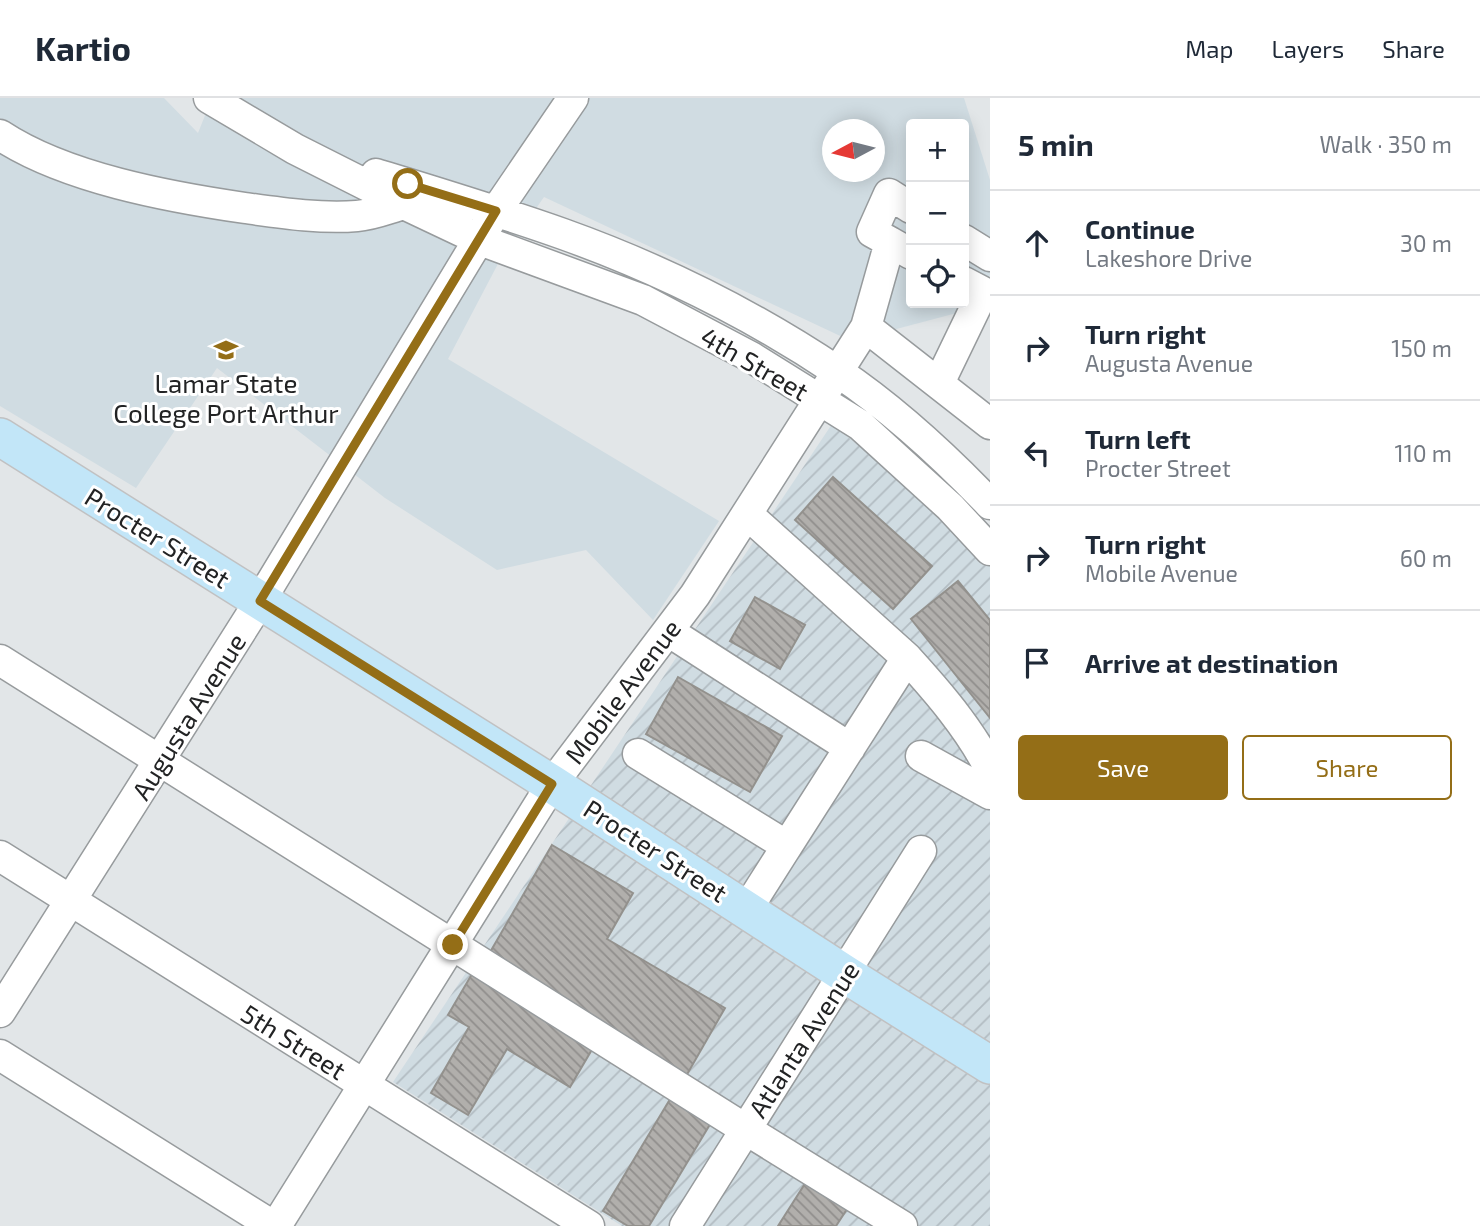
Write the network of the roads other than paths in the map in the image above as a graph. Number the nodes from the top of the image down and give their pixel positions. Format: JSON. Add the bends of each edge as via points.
{"nodes":[{"id":1,"x":209,"y":98,"type":"edge"},
{"id":2,"x":573,"y":98,"type":"edge"},
{"id":3,"x":0,"y":135,"type":"edge"},
{"id":4,"x":295,"y":149,"type":"junction"},
{"id":5,"x":404,"y":204,"type":"junction"},
{"id":6,"x":906,"y":205,"type":"edge"},
{"id":7,"x":496,"y":211,"type":"junction"},
{"id":8,"x":480,"y":240,"type":"junction"},
{"id":9,"x":969,"y":243,"type":"edge"},
{"id":10,"x":901,"y":248,"type":"edge"},
{"id":11,"x":990,"y":256,"type":"edge"},
{"id":12,"x":979,"y":283,"type":"edge"},
{"id":13,"x":866,"y":327,"type":"junction"},
{"id":14,"x":838,"y":372,"type":"junction"},
{"id":15,"x":939,"y":383,"type":"junction"},
{"id":16,"x":820,"y":400,"type":"junction"},
{"id":17,"x":990,"y":424,"type":"edge"},
{"id":18,"x":0,"y":437,"type":"edge"},
{"id":19,"x":990,"y":504,"type":"edge"},
{"id":20,"x":747,"y":514,"type":"junction"},
{"id":21,"x":990,"y":550,"type":"edge"},
{"id":22,"x":260,"y":601,"type":"junction"},
{"id":23,"x":668,"y":632,"type":"junction"},
{"id":24,"x":907,"y":658,"type":"junction"},
{"id":25,"x":0,"y":660,"type":"edge"},
{"id":26,"x":850,"y":748,"type":"junction"},
{"id":27,"x":638,"y":754,"type":"dead end"},
{"id":28,"x":921,"y":756,"type":"dead end"},
{"id":29,"x":160,"y":759,"type":"junction"},
{"id":30,"x":990,"y":769,"type":"edge"},
{"id":31,"x":552,"y":784,"type":"junction"},
{"id":32,"x":990,"y":794,"type":"edge"},
{"id":33,"x":787,"y":846,"type":"junction"},
{"id":34,"x":921,"y":850,"type":"dead end"},
{"id":35,"x":0,"y":856,"type":"edge"},
{"id":36,"x":71,"y":900,"type":"junction"},
{"id":37,"x":747,"y":909,"type":"junction"},
{"id":38,"x":453,"y":945,"type":"junction"},
{"id":39,"x":845,"y":974,"type":"junction"},
{"id":40,"x":0,"y":1012,"type":"edge"},
{"id":41,"x":0,"y":1055,"type":"edge"},
{"id":42,"x":990,"y":1065,"type":"edge"},
{"id":43,"x":365,"y":1085,"type":"junction"},
{"id":44,"x":745,"y":1129,"type":"junction"},
{"id":45,"x":275,"y":1226,"type":"edge"},
{"id":46,"x":589,"y":1226,"type":"edge"},
{"id":47,"x":685,"y":1226,"type":"edge"},
{"id":48,"x":902,"y":1226,"type":"edge"}],
"edges":[{"from":1,"to":4,"type":"street"},
{"from":2,"to":7,"type":"street","name":"Augusta Avenue"},
{"from":3,"to":5,"type":"street","via":[[20,149],[94,176],[178,198],[282,213],[359,216]]},
{"from":4,"to":5,"type":"street","name":"4th Street"},
{"from":4,"to":7,"type":"street","name":"4th Street"},
{"from":5,"to":8,"type":"street","name":"4th Street"},
{"from":6,"to":10,"type":"street","via":[[889,194],[873,232]]},
{"from":7,"to":8,"type":"street","name":"Augusta Avenue"},
{"from":7,"to":14,"type":"street","name":"4th Street","via":[[674,280]]},
{"from":8,"to":16,"type":"street","name":"4th Street","via":[[643,300]]},
{"from":8,"to":22,"type":"street","name":"Augusta Avenue"},
{"from":9,"to":11,"type":"street"},
{"from":10,"to":13,"type":"street","name":"Mobile Avenue"},
{"from":12,"to":15,"type":"street"},
{"from":13,"to":14,"type":"street","name":"Mobile Avenue"},
{"from":13,"to":15,"type":"street"},
{"from":14,"to":16,"type":"street","name":"Mobile Avenue"},
{"from":14,"to":19,"type":"street","name":"4th Street","via":[[899,418]]},
{"from":15,"to":17,"type":"street"},
{"from":16,"to":20,"type":"street","name":"Mobile Avenue"},
{"from":16,"to":21,"type":"street","name":"4th Street","via":[[860,425]]},
{"from":18,"to":22,"type":"main road","name":"Procter Street"},
{"from":20,"to":23,"type":"street","name":"Mobile Avenue"},
{"from":20,"to":24,"type":"street"},
{"from":22,"to":29,"type":"street","name":"Augusta Avenue"},
{"from":22,"to":31,"type":"main road","name":"Procter Street"},
{"from":23,"to":26,"type":"street"},
{"from":23,"to":31,"type":"street","name":"Mobile Avenue"},
{"from":24,"to":26,"type":"street"},
{"from":24,"to":30,"type":"street","via":[[978,744]]},
{"from":25,"to":29,"type":"street"},
{"from":26,"to":33,"type":"street"},
{"from":27,"to":33,"type":"street"},
{"from":28,"to":32,"type":"street"},
{"from":29,"to":36,"type":"street","name":"Augusta Avenue"},
{"from":29,"to":38,"type":"street"},
{"from":31,"to":37,"type":"main road","name":"Procter Street"},
{"from":31,"to":38,"type":"street","name":"Mobile Avenue"},
{"from":33,"to":37,"type":"street"},
{"from":34,"to":39,"type":"street","name":"Atlanta Avenue"},
{"from":35,"to":36,"type":"street","name":"5th Street"},
{"from":36,"to":40,"type":"street","name":"Augusta Avenue"},
{"from":36,"to":43,"type":"street","name":"5th Street"},
{"from":37,"to":39,"type":"main road","name":"Procter Street"},
{"from":38,"to":43,"type":"street","name":"Mobile Avenue"},
{"from":38,"to":44,"type":"street"},
{"from":39,"to":42,"type":"main road","name":"Procter Street"},
{"from":39,"to":44,"type":"street","name":"Atlanta Avenue"},
{"from":41,"to":45,"type":"street"},
{"from":43,"to":45,"type":"street","name":"Mobile Avenue"},
{"from":43,"to":46,"type":"street","name":"5th Street"},
{"from":44,"to":47,"type":"street","name":"Atlanta Avenue"},
{"from":44,"to":48,"type":"street"}]}
